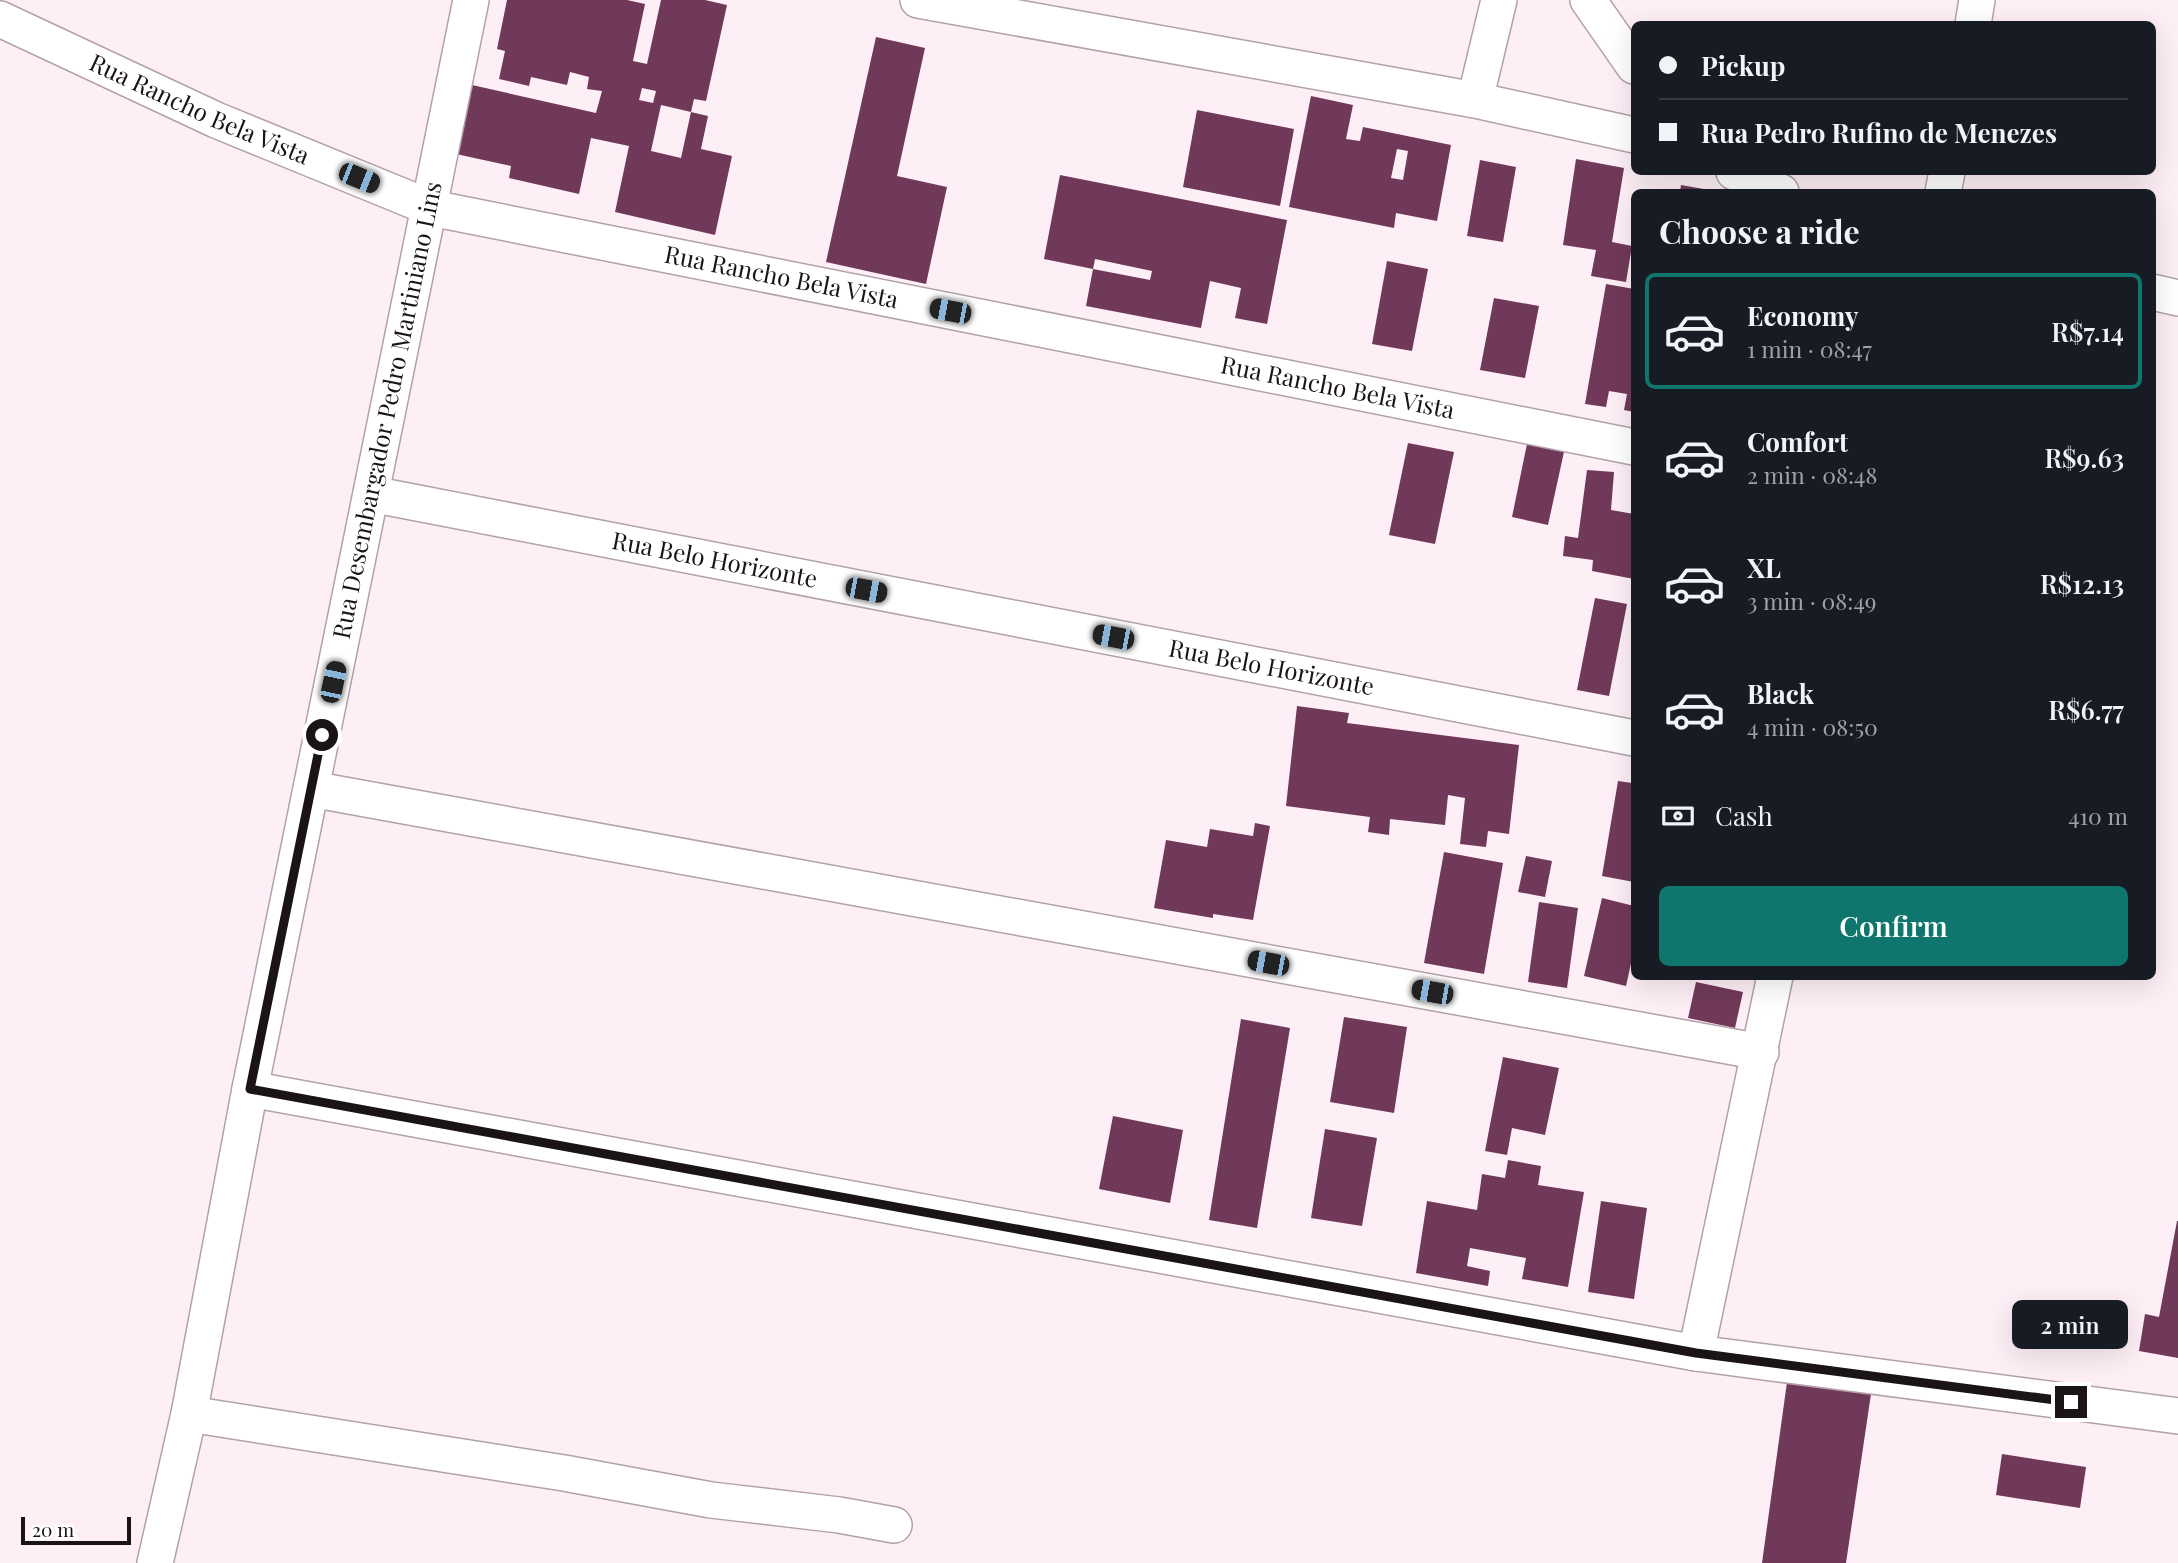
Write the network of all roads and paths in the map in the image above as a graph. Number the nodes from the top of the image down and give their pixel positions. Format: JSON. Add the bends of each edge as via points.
{"nodes":[{"id":1,"x":471,"y":0,"type":"edge"},
{"id":2,"x":918,"y":0,"type":"edge"},
{"id":3,"x":1499,"y":0,"type":"edge"},
{"id":4,"x":1588,"y":0,"type":"edge"},
{"id":5,"x":1977,"y":0,"type":"edge"},
{"id":6,"x":0,"y":19,"type":"edge"},
{"id":7,"x":1973,"y":21,"type":"edge"},
{"id":8,"x":1631,"y":62,"type":"edge"},
{"id":9,"x":1475,"y":100,"type":"junction"},
{"id":10,"x":1631,"y":134,"type":"edge"},
{"id":11,"x":1741,"y":175,"type":"edge"},
{"id":12,"x":1773,"y":189,"type":"edge"},
{"id":13,"x":430,"y":208,"type":"junction"},
{"id":14,"x":2156,"y":293,"type":"edge"},
{"id":15,"x":2178,"y":298,"type":"edge"},
{"id":16,"x":1631,"y":446,"type":"edge"},
{"id":17,"x":371,"y":494,"type":"junction"},
{"id":18,"x":1631,"y":737,"type":"edge"},
{"id":19,"x":311,"y":789,"type":"junction"},
{"id":20,"x":1773,"y":980,"type":"edge"},
{"id":21,"x":1761,"y":1052,"type":"junction"},
{"id":22,"x":250,"y":1089,"type":"junction"},
{"id":23,"x":1696,"y":1353,"type":"junction"},
{"id":24,"x":189,"y":1414,"type":"junction"},
{"id":25,"x":2178,"y":1416,"type":"edge"},
{"id":26,"x":894,"y":1525,"type":"dead end"},
{"id":27,"x":155,"y":1563,"type":"edge"}],
"edges":[{"from":1,"to":13,"type":"street","name":"Rua Desembargador Pedro Martiniano Lins"},
{"from":2,"to":9,"type":"street"},
{"from":3,"to":9,"type":"street"},
{"from":4,"to":8,"type":"street"},
{"from":5,"to":7,"type":"street"},
{"from":6,"to":13,"type":"street","name":"Rua Rancho Bela Vista","via":[[215,120]]},
{"from":9,"to":10,"type":"street"},
{"from":11,"to":12,"type":"street"},
{"from":13,"to":16,"type":"street","name":"Rua Rancho Bela Vista"},
{"from":13,"to":17,"type":"street","name":"Rua Desembargador Pedro Martiniano Lins"},
{"from":14,"to":15,"type":"street"},
{"from":17,"to":18,"type":"street","name":"Rua Belo Horizonte"},
{"from":17,"to":19,"type":"street","name":"Rua Desembargador Pedro Martiniano Lins"},
{"from":19,"to":21,"type":"street"},
{"from":19,"to":22,"type":"street","name":"Rua Desembargador Pedro Martiniano Lins"},
{"from":20,"to":21,"type":"street"},
{"from":21,"to":23,"type":"street"},
{"from":22,"to":23,"type":"street"},
{"from":22,"to":24,"type":"street","name":"Rua Desembargador Pedro Martiniano Lins"},
{"from":23,"to":25,"type":"street"},
{"from":24,"to":26,"type":"street","via":[[711,1500]]},
{"from":24,"to":27,"type":"street","name":"Rua Desembargador Pedro Martiniano Lins"}]}
